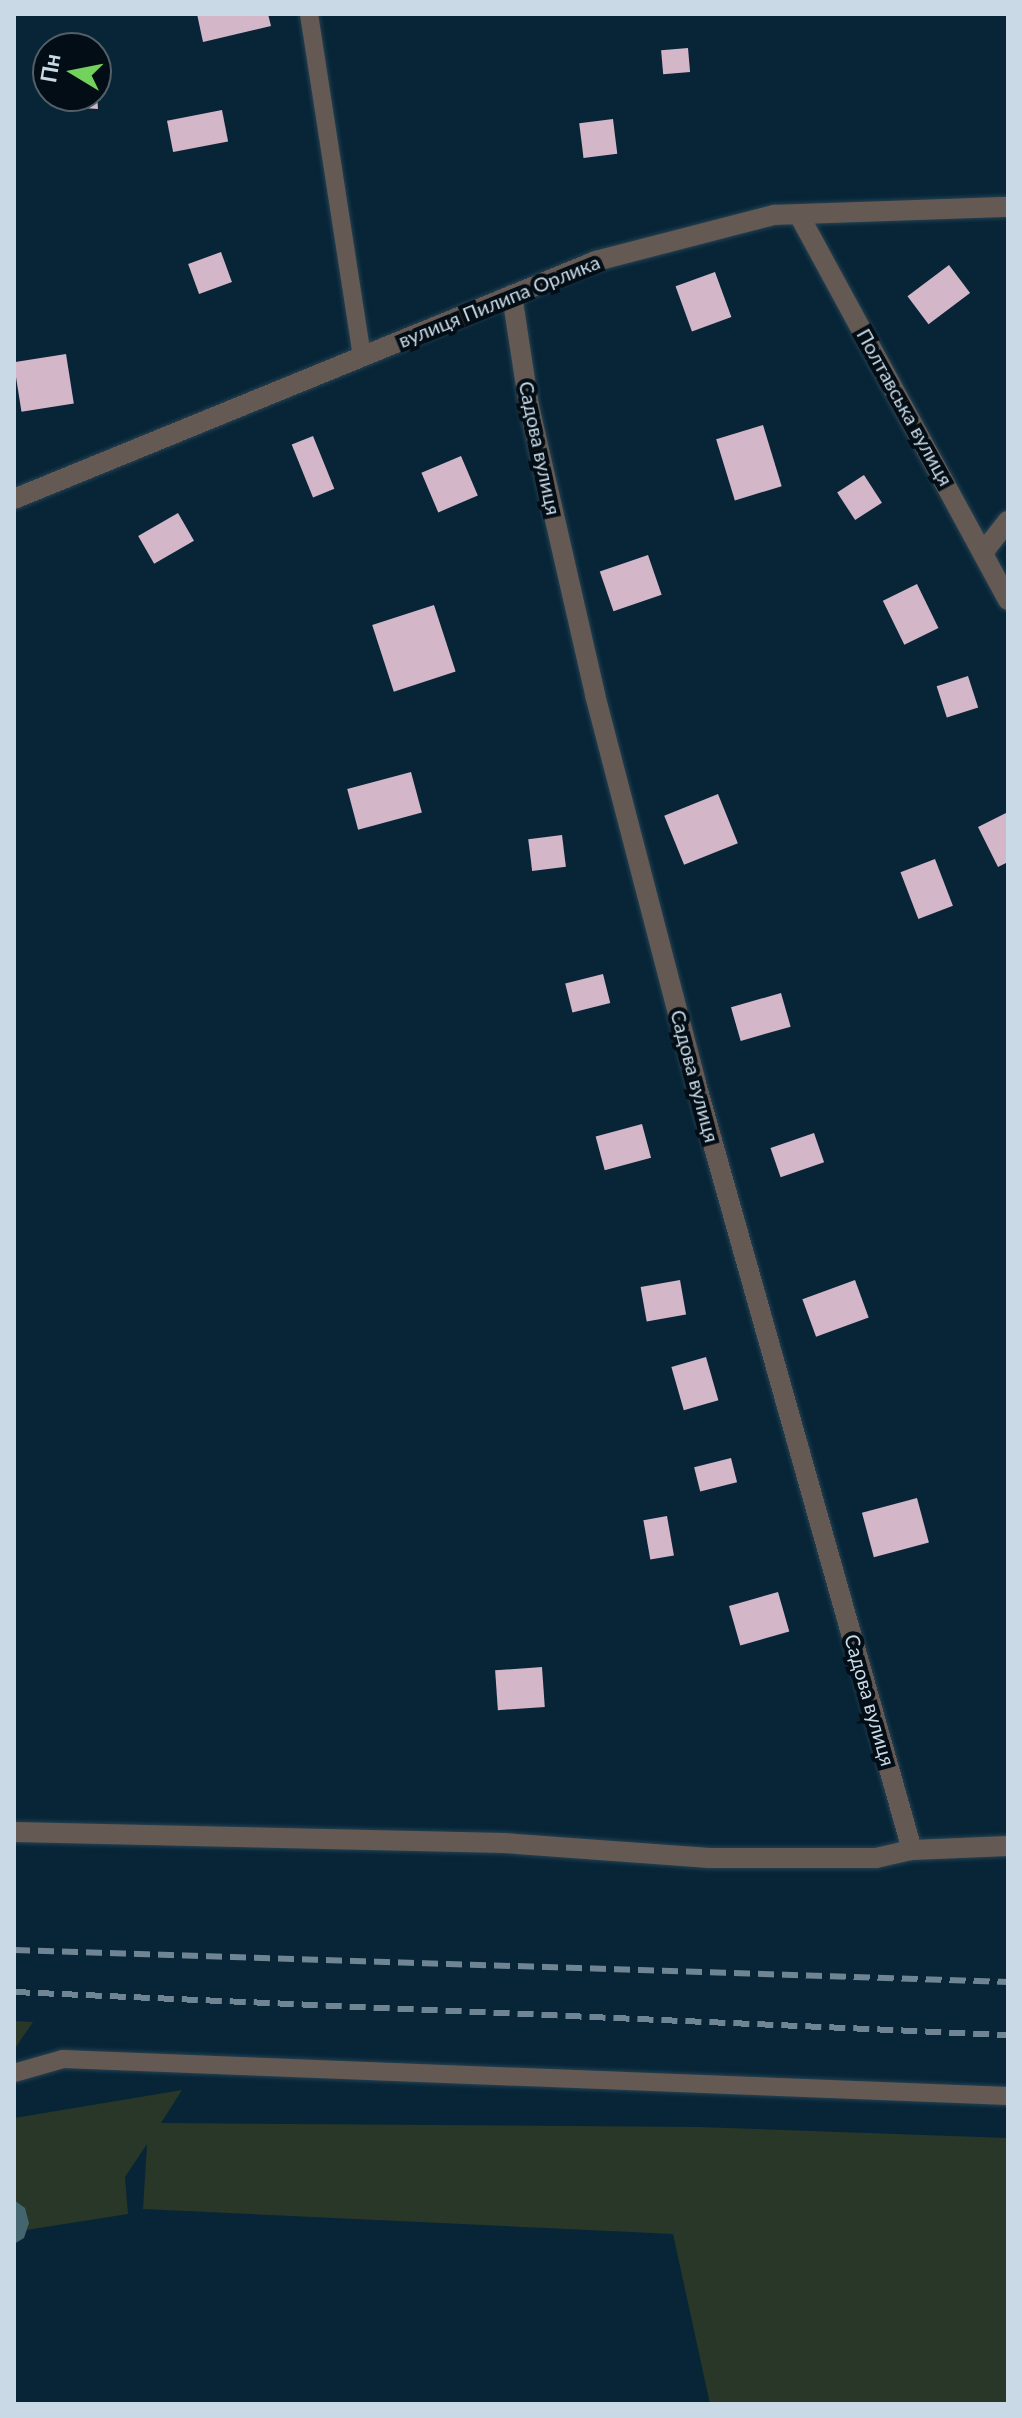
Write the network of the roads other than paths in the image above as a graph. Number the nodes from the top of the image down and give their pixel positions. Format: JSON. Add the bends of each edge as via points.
{"nodes":[{"id":1,"x":309,"y":14,"type":"edge"},
{"id":2,"x":1008,"y":207,"type":"edge"},
{"id":3,"x":799,"y":215,"type":"junction"},
{"id":4,"x":512,"y":295,"type":"junction"},
{"id":5,"x":362,"y":356,"type":"junction"},
{"id":6,"x":14,"y":499,"type":"edge"},
{"id":7,"x":1008,"y":521,"type":"edge"},
{"id":8,"x":985,"y":550,"type":"junction"},
{"id":9,"x":1008,"y":600,"type":"edge"},
{"id":10,"x":14,"y":1832,"type":"edge"},
{"id":11,"x":1008,"y":1846,"type":"edge"},
{"id":12,"x":912,"y":1850,"type":"junction"},
{"id":13,"x":14,"y":2073,"type":"edge"},
{"id":14,"x":1008,"y":2096,"type":"edge"}],
"edges":[{"from":1,"to":5,"type":"lane"},
{"from":2,"to":3,"type":"street","name":"вулиця Пилипа Орлика"},
{"from":3,"to":4,"type":"street","name":"вулиця Пилипа Орлика","via":[[774,215],[596,261]]},
{"from":3,"to":8,"type":"street","name":"Полтавська вулиця"},
{"from":4,"to":5,"type":"street","name":"вулиця Пилипа Орлика"},
{"from":4,"to":12,"type":"street","name":"Садова вулиця","via":[[529,406],[595,695],[695,1080]]},
{"from":5,"to":6,"type":"street","name":"вулиця Пилипа Орлика"},
{"from":7,"to":8,"type":"street"},
{"from":8,"to":9,"type":"street","name":"Полтавська вулиця"},
{"from":10,"to":12,"type":"street","via":[[504,1843],[709,1858],[876,1858]]},
{"from":11,"to":12,"type":"street"},
{"from":13,"to":14,"type":"lane","via":[[63,2059]]}]}
